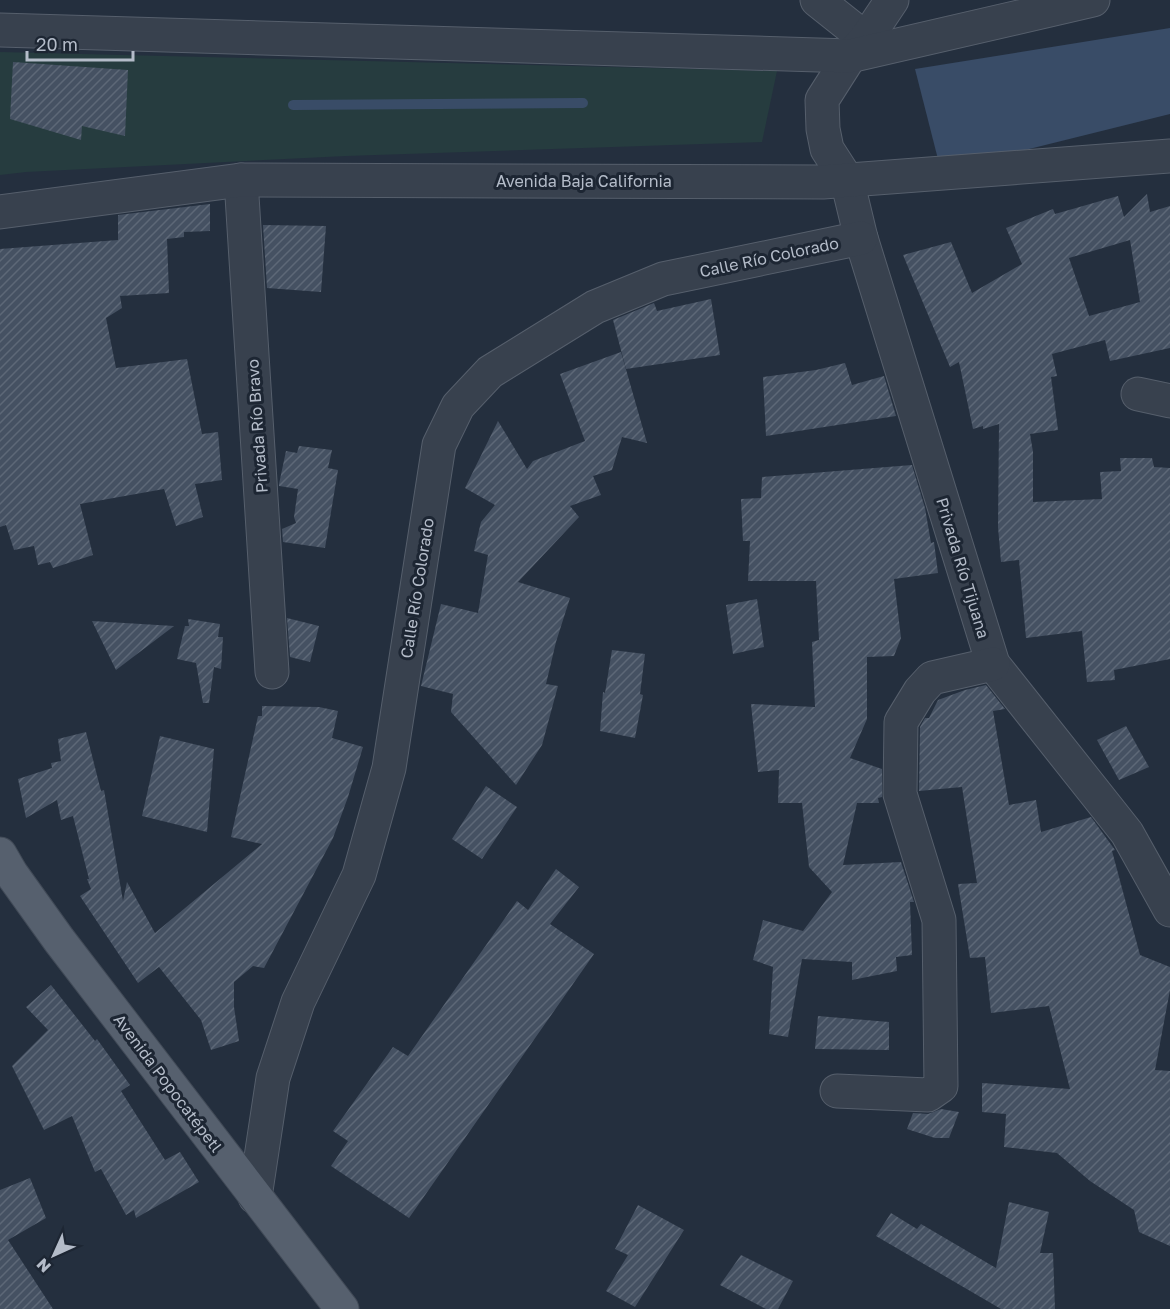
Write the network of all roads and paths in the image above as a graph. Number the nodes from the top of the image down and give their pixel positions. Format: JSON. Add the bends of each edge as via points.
{"nodes":[{"id":1,"x":817,"y":0,"type":"edge"},
{"id":2,"x":892,"y":0,"type":"edge"},
{"id":3,"x":1093,"y":0,"type":"edge"},
{"id":4,"x":0,"y":30,"type":"edge"},
{"id":5,"x":858,"y":47,"type":"junction"},
{"id":6,"x":1170,"y":156,"type":"edge"},
{"id":7,"x":241,"y":180,"type":"junction"},
{"id":8,"x":847,"y":180,"type":"junction"},
{"id":9,"x":0,"y":212,"type":"edge"},
{"id":10,"x":861,"y":238,"type":"junction"},
{"id":11,"x":1138,"y":394,"type":"dead end"},
{"id":12,"x":1170,"y":401,"type":"edge"},
{"id":13,"x":993,"y":664,"type":"junction"},
{"id":14,"x":272,"y":672,"type":"dead end"},
{"id":15,"x":0,"y":854,"type":"edge"},
{"id":16,"x":1170,"y":910,"type":"edge"},
{"id":17,"x":837,"y":1091,"type":"dead end"},
{"id":18,"x":255,"y":1197,"type":"junction"},
{"id":19,"x":342,"y":1309,"type":"edge"}],
"edges":[{"from":1,"to":5,"type":"street"},
{"from":2,"to":5,"type":"street","name":"Privada Río Tijuana"},
{"from":3,"to":5,"type":"street"},
{"from":4,"to":5,"type":"street"},
{"from":5,"to":8,"type":"street","name":"Privada Río Tijuana","via":[[822,100],[827,149]]},
{"from":6,"to":8,"type":"street","name":"Avenida Baja California"},
{"from":7,"to":8,"type":"street","name":"Avenida Baja California"},
{"from":7,"to":9,"type":"street","name":"Avenida Baja California"},
{"from":7,"to":14,"type":"street","name":"Privada Río Bravo"},
{"from":8,"to":10,"type":"street","name":"Privada Río Tijuana"},
{"from":10,"to":13,"type":"street","name":"Privada Río Tijuana"},
{"from":10,"to":18,"type":"street","name":"Calle Río Colorado","via":[[663,279],[605,303],[490,372],[458,406],[439,446],[389,768],[359,875],[297,1002],[273,1078]]},
{"from":11,"to":12,"type":"street"},
{"from":13,"to":16,"type":"street","name":"Privada Río Tijuana","via":[[1127,833]]},
{"from":13,"to":17,"type":"street","via":[[932,678],[901,722],[900,794],[939,920],[941,1086],[928,1095]]},
{"from":15,"to":18,"type":"main road","name":"Avenida Popocatépetl","via":[[59,940]]},
{"from":18,"to":19,"type":"main road","name":"Avenida Popocatépetl"}]}
